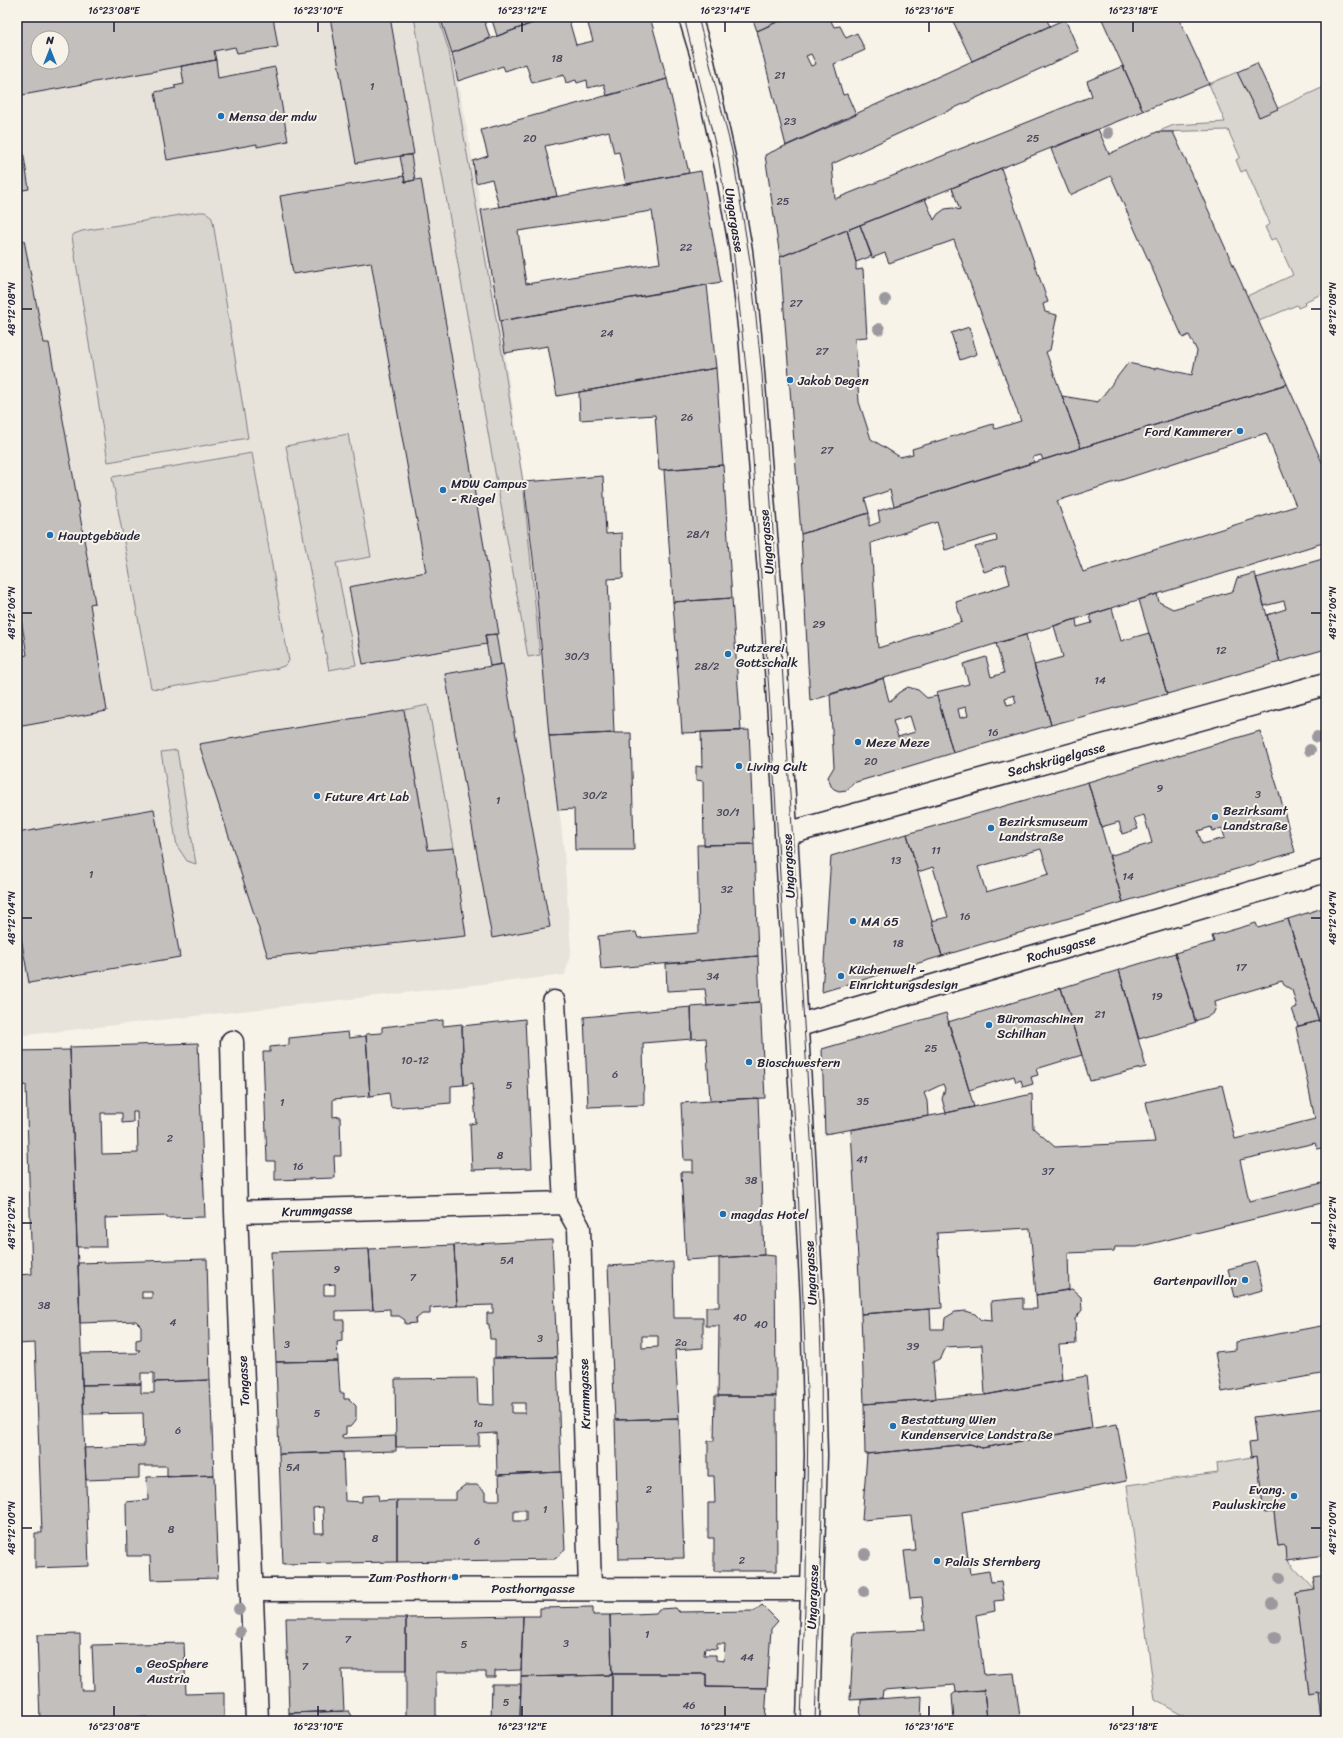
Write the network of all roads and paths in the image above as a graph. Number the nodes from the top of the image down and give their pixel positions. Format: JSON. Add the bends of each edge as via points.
{"nodes":[{"id":1,"x":690,"y":17,"type":"edge"},
{"id":2,"x":1326,"y":684,"type":"edge"},
{"id":3,"x":786,"y":834,"type":"junction"},
{"id":4,"x":1326,"y":871,"type":"edge"},
{"id":5,"x":554,"y":1002,"type":"dead end"},
{"id":6,"x":796,"y":1026,"type":"junction"},
{"id":7,"x":232,"y":1042,"type":"dead end"},
{"id":8,"x":565,"y":1203,"type":"junction"},
{"id":9,"x":236,"y":1212,"type":"junction"},
{"id":10,"x":590,"y":1588,"type":"junction"},
{"id":11,"x":813,"y":1589,"type":"junction"},
{"id":12,"x":252,"y":1590,"type":"junction"},
{"id":13,"x":257,"y":1721,"type":"edge"},
{"id":14,"x":808,"y":1721,"type":"edge"}],
"edges":[{"from":1,"to":3,"type":"street","name":"Ungargasse","via":[[701,53],[727,170],[742,266],[773,622]]},
{"from":2,"to":3,"type":"street","name":"Sechskrügelgasse"},
{"from":3,"to":6,"type":"street","name":"Ungargasse"},
{"from":4,"to":6,"type":"street","name":"Rochusgasse"},
{"from":5,"to":8,"type":"street","name":"Krummgasse"},
{"from":6,"to":11,"type":"street","name":"Ungargasse","via":[[812,1299],[816,1455]]},
{"from":7,"to":9,"type":"street","name":"Tongasse"},
{"from":8,"to":9,"type":"street","name":"Krummgasse"},
{"from":8,"to":10,"type":"street","name":"Krummgasse","via":[[579,1228]]},
{"from":9,"to":12,"type":"street","name":"Tongasse"},
{"from":10,"to":11,"type":"street","name":"Posthorngasse"},
{"from":10,"to":12,"type":"street","name":"Posthorngasse"},
{"from":11,"to":14,"type":"street","name":"Ungargasse"},
{"from":12,"to":13,"type":"street","name":"Tongasse"}]}
